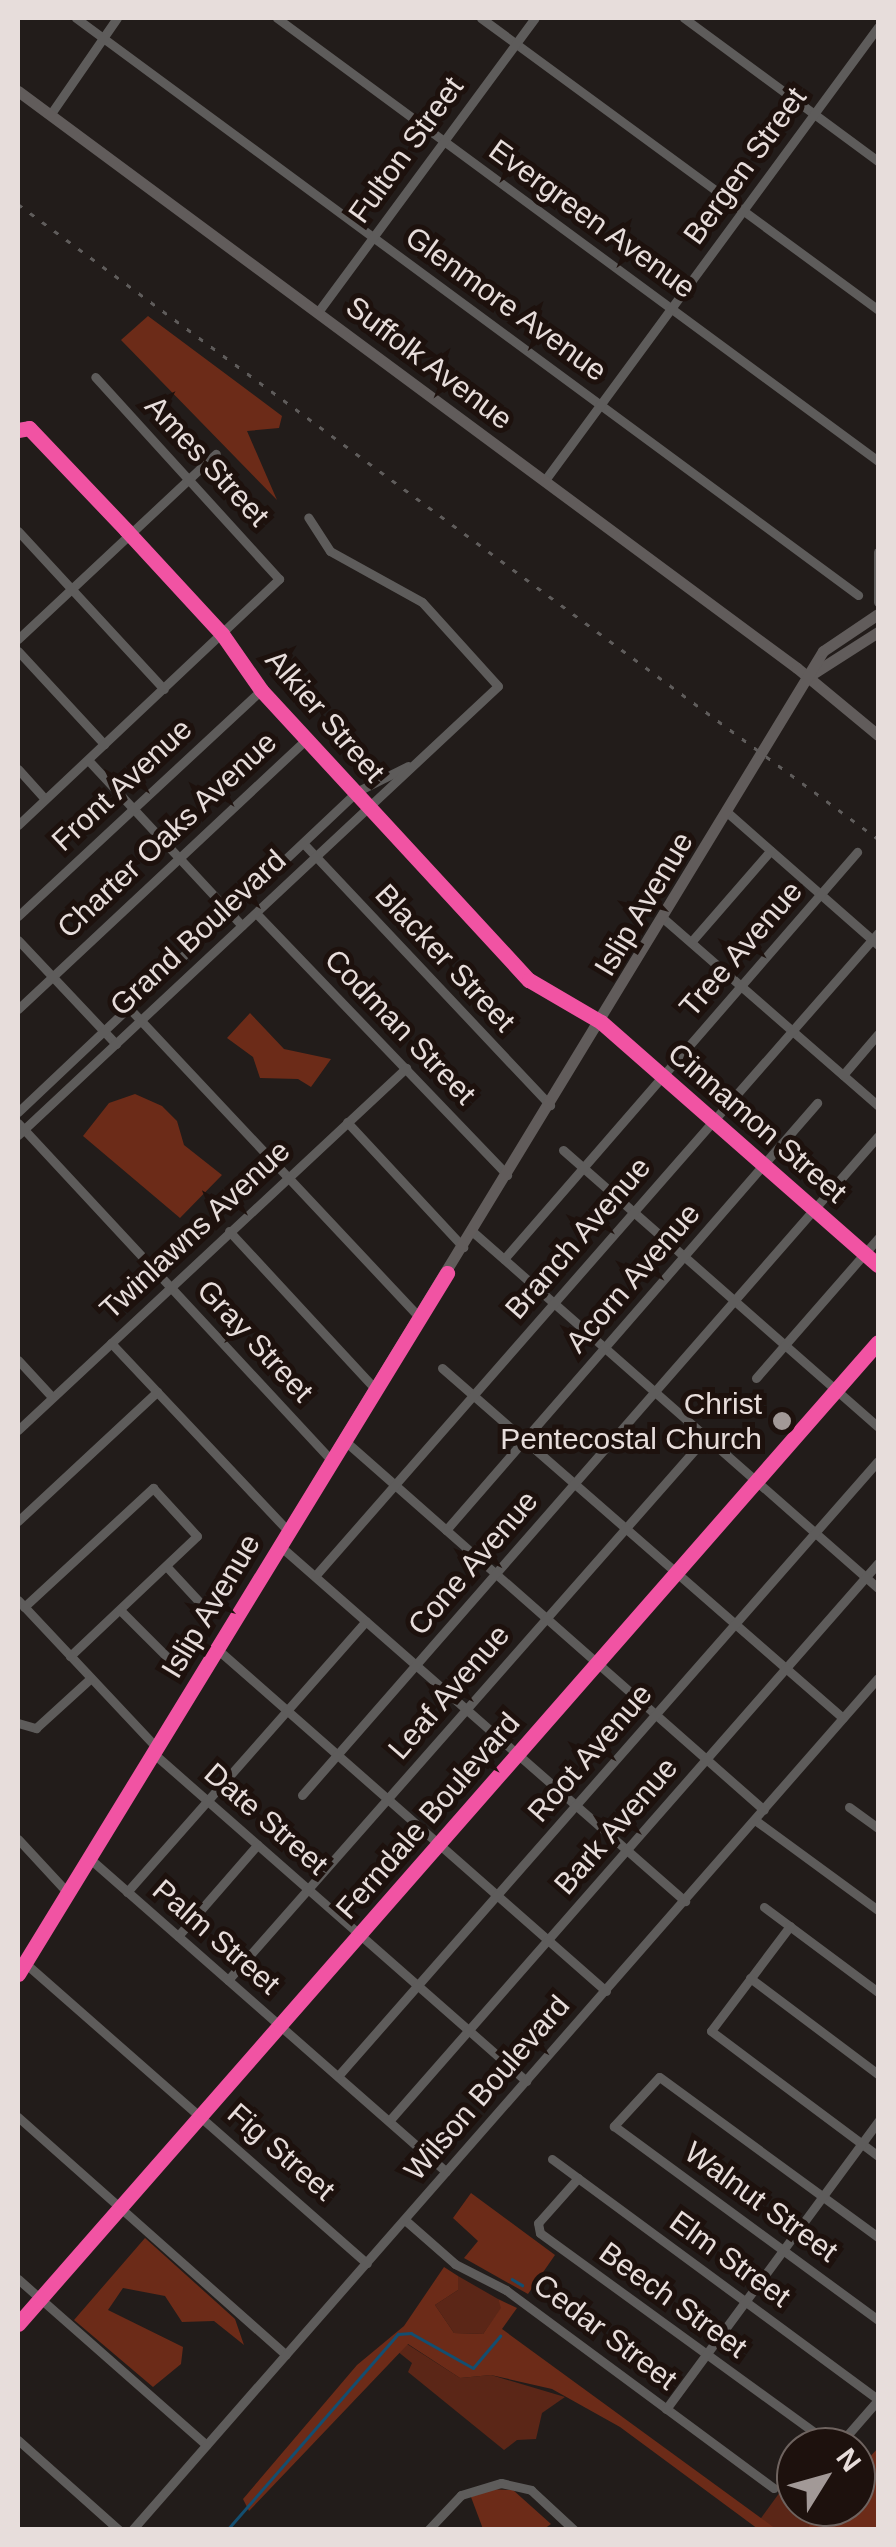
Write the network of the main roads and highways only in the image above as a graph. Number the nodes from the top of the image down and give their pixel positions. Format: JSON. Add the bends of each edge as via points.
{"nodes":[{"id":1,"x":18,"y":91,"type":"edge"},
{"id":2,"x":878,"y":614,"type":"edge"},
{"id":3,"x":876,"y":632,"type":"edge"},
{"id":4,"x":808,"y":676,"type":"junction"},
{"id":5,"x":878,"y":735,"type":"edge"},
{"id":6,"x":21,"y":1969,"type":"edge"}],
"edges":[{"from":1,"to":4,"type":"main road","name":"Suffolk Avenue"},
{"from":2,"to":4,"type":"main road","name":"Islip Avenue","via":[[823,651]]},
{"from":3,"to":4,"type":"main road"},
{"from":4,"to":5,"type":"main road","name":"Suffolk Avenue"},
{"from":4,"to":6,"type":"main road","name":"Islip Avenue"}]}
